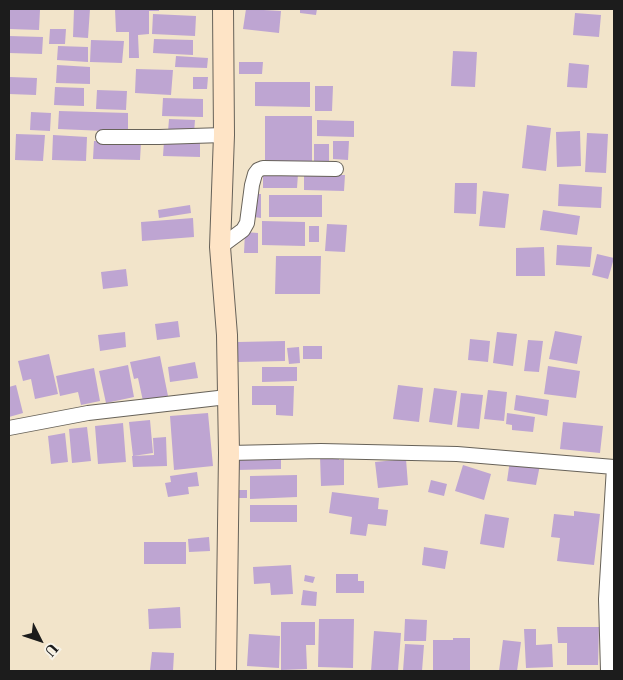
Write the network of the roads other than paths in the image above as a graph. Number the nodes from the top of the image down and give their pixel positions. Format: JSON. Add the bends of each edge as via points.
{"nodes":[{"id":1,"x":223,"y":9,"type":"edge"},
{"id":2,"x":224,"y":135,"type":"junction"},
{"id":3,"x":103,"y":137,"type":"dead end"},
{"id":4,"x":336,"y":169,"type":"dead end"},
{"id":5,"x":220,"y":247,"type":"junction"},
{"id":6,"x":227,"y":397,"type":"junction"},
{"id":7,"x":9,"y":428,"type":"edge"},
{"id":8,"x":229,"y":453,"type":"junction"},
{"id":9,"x":614,"y":467,"type":"edge"},
{"id":10,"x":226,"y":671,"type":"edge"},
{"id":11,"x":608,"y":671,"type":"edge"}],
"edges":[{"from":1,"to":2,"type":"street"},
{"from":2,"to":3,"type":"street"},
{"from":2,"to":5,"type":"street"},
{"from":4,"to":5,"type":"street","via":[[258,170],[252,185],[247,223],[243,230]]},
{"from":5,"to":6,"type":"street","via":[[227,335]]},
{"from":6,"to":7,"type":"street","via":[[88,413]]},
{"from":6,"to":8,"type":"street"},
{"from":8,"to":9,"type":"street","via":[[457,454]]},
{"from":8,"to":10,"type":"street"},
{"from":9,"to":11,"type":"street","via":[[606,599]]}]}
